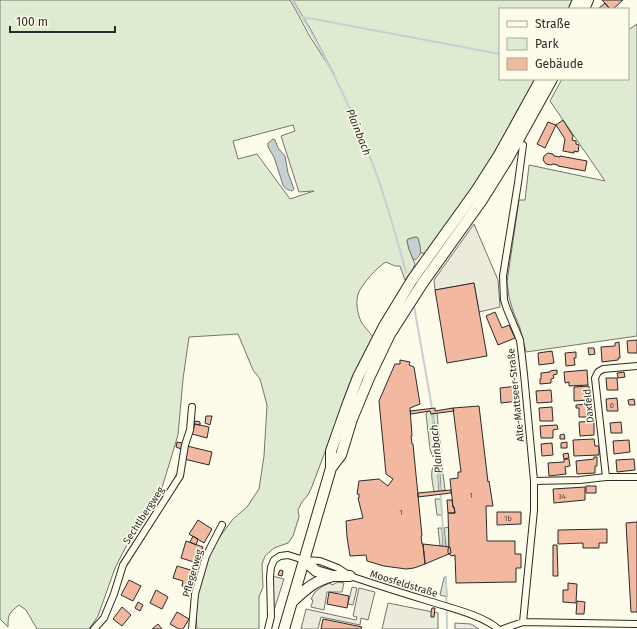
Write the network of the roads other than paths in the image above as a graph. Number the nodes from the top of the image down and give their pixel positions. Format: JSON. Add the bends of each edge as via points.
{"nodes":[{"id":1,"x":540,"y":80,"type":"edge"},
{"id":2,"x":551,"y":80,"type":"edge"},
{"id":3,"x":523,"y":145,"type":"dead end"},
{"id":4,"x":637,"y":366,"type":"edge"},
{"id":5,"x":192,"y":407,"type":"dead end"},
{"id":6,"x":331,"y":468,"type":"junction"},
{"id":7,"x":606,"y":477,"type":"junction"},
{"id":8,"x":637,"y":477,"type":"edge"},
{"id":9,"x":534,"y":481,"type":"junction"},
{"id":10,"x":222,"y":525,"type":"dead end"},
{"id":11,"x":304,"y":560,"type":"junction"},
{"id":12,"x":332,"y":576,"type":"junction"},
{"id":13,"x":350,"y":576,"type":"junction"},
{"id":14,"x":292,"y":602,"type":"junction"},
{"id":15,"x":523,"y":622,"type":"junction"},
{"id":16,"x":637,"y":624,"type":"edge"},
{"id":17,"x":94,"y":629,"type":"edge"},
{"id":18,"x":192,"y":629,"type":"edge"},
{"id":19,"x":268,"y":629,"type":"edge"},
{"id":20,"x":284,"y":629,"type":"edge"},
{"id":21,"x":498,"y":629,"type":"edge"},
{"id":22,"x":503,"y":629,"type":"edge"}],
"edges":[{"from":1,"to":6,"type":"main road","via":[[476,191],[412,280],[384,326],[348,403],[331,451]]},
{"from":2,"to":6,"type":"main road","via":[[508,160],[390,334],[352,419],[340,455]]},
{"from":3,"to":9,"type":"street","name":"Alte-Mattseer-Straße","via":[[503,276],[503,291],[520,340]]},
{"from":4,"to":7,"type":"street","name":"Daxfeld","via":[[603,369],[595,378]]},
{"from":5,"to":17,"type":"street","name":"Sechtlbergweg","via":[[180,476],[123,565],[104,618]]},
{"from":6,"to":11,"type":"main road"},
{"from":7,"to":8,"type":"street"},
{"from":7,"to":9,"type":"street"},
{"from":9,"to":15,"type":"street","name":"Alte-Mattseer-Straße","via":[[534,510]]},
{"from":10,"to":18,"type":"street","name":"Pflegerweg","via":[[203,564],[195,594]]},
{"from":11,"to":12,"type":"main road","via":[[316,571]]},
{"from":11,"to":13,"type":"street","name":"Moosfeldstraße","via":[[320,561]]},
{"from":11,"to":14,"type":"main road"},
{"from":11,"to":19,"type":"street","name":"Moosfeldstraße","via":[[284,555],[274,560],[270,577],[271,617]]},
{"from":12,"to":13,"type":"main road"},
{"from":12,"to":14,"type":"main road","via":[[314,583]]},
{"from":13,"to":21,"type":"street","name":"Moosfeldstraße","via":[[456,609]]},
{"from":14,"to":20,"type":"main road"},
{"from":15,"to":16,"type":"street"},
{"from":15,"to":22,"type":"street"}]}
